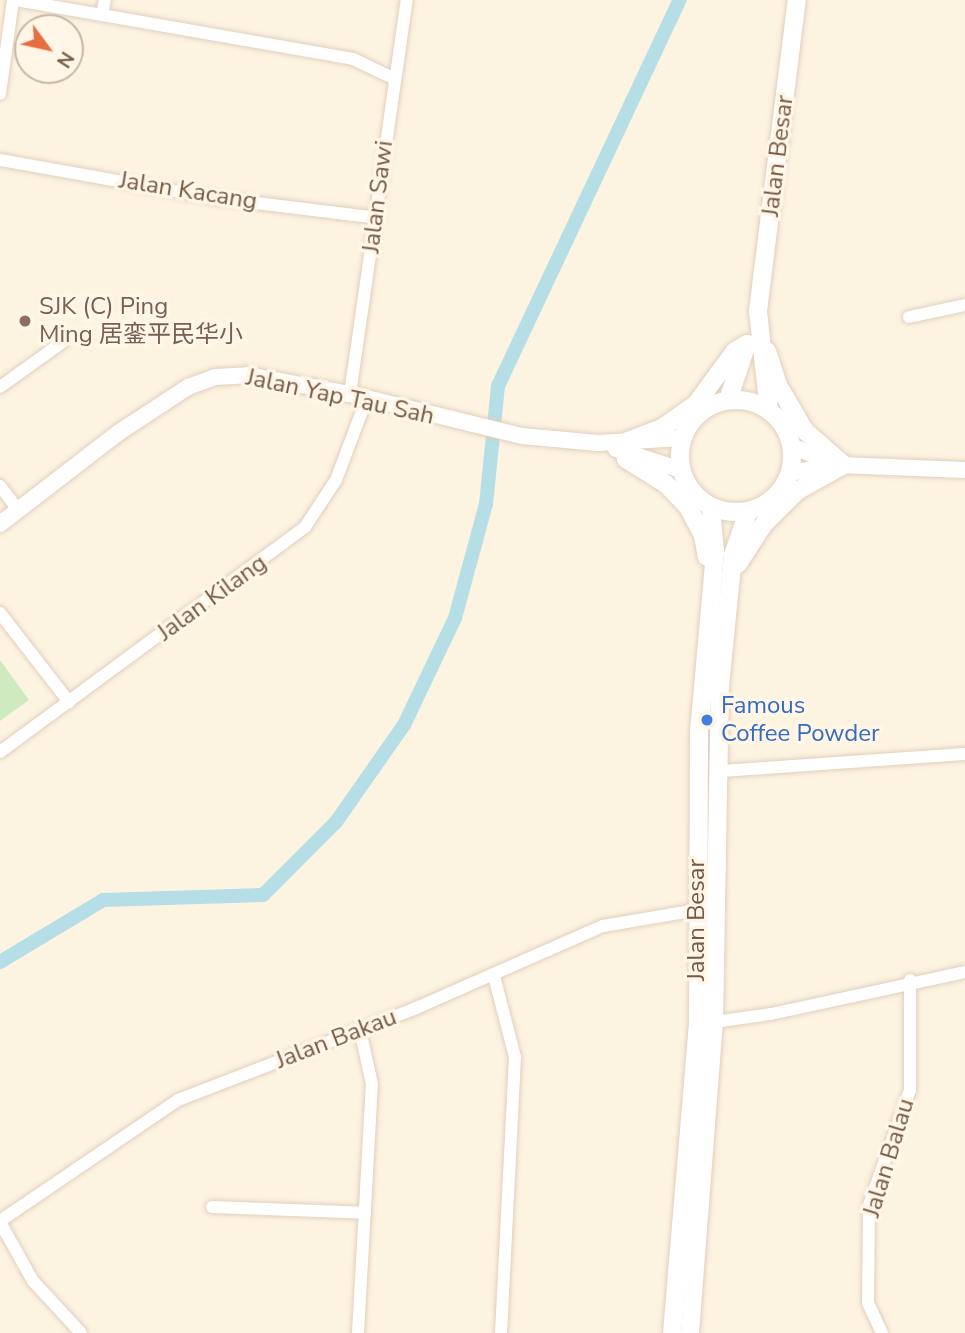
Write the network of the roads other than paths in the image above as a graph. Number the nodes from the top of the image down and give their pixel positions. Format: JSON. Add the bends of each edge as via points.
{"nodes":[{"id":1,"x":15,"y":0,"type":"edge"},
{"id":2,"x":105,"y":0,"type":"edge"},
{"id":3,"x":407,"y":0,"type":"edge"},
{"id":4,"x":797,"y":0,"type":"edge"},
{"id":5,"x":102,"y":14,"type":"junction"},
{"id":6,"x":393,"y":78,"type":"junction"},
{"id":7,"x":0,"y":94,"type":"edge"},
{"id":8,"x":0,"y":160,"type":"edge"},
{"id":9,"x":377,"y":218,"type":"junction"},
{"id":10,"x":965,"y":305,"type":"edge"},
{"id":11,"x":909,"y":317,"type":"dead end"},
{"id":12,"x":64,"y":341,"type":"dead end"},
{"id":13,"x":753,"y":344,"type":"junction"},
{"id":14,"x":0,"y":387,"type":"edge"},
{"id":15,"x":350,"y":394,"type":"junction"},
{"id":16,"x":367,"y":398,"type":"junction"},
{"id":17,"x":728,"y":400,"type":"junction"},
{"id":18,"x":769,"y":411,"type":"junction"},
{"id":19,"x":682,"y":438,"type":"junction"},
{"id":20,"x":627,"y":446,"type":"junction"},
{"id":21,"x":791,"y":446,"type":"junction"},
{"id":22,"x":842,"y":466,"type":"junction"},
{"id":23,"x":681,"y":470,"type":"junction"},
{"id":24,"x":965,"y":470,"type":"edge"},
{"id":25,"x":789,"y":473,"type":"junction"},
{"id":26,"x":0,"y":486,"type":"edge"},
{"id":27,"x":711,"y":508,"type":"junction"},
{"id":28,"x":18,"y":510,"type":"junction"},
{"id":29,"x":748,"y":512,"type":"junction"},
{"id":30,"x":0,"y":524,"type":"edge"},
{"id":31,"x":721,"y":582,"type":"junction"},
{"id":32,"x":0,"y":613,"type":"edge"},
{"id":33,"x":69,"y":702,"type":"junction"},
{"id":34,"x":0,"y":752,"type":"edge"},
{"id":35,"x":965,"y":754,"type":"edge"},
{"id":36,"x":721,"y":771,"type":"junction"},
{"id":37,"x":697,"y":910,"type":"junction"},
{"id":38,"x":965,"y":971,"type":"edge"},
{"id":39,"x":494,"y":975,"type":"junction"},
{"id":40,"x":911,"y":981,"type":"junction"},
{"id":41,"x":714,"y":1022,"type":"junction"},
{"id":42,"x":360,"y":1030,"type":"junction"},
{"id":43,"x":212,"y":1207,"type":"dead end"},
{"id":44,"x":365,"y":1213,"type":"junction"},
{"id":45,"x":0,"y":1221,"type":"edge"},
{"id":46,"x":81,"y":1333,"type":"edge"},
{"id":47,"x":358,"y":1333,"type":"edge"},
{"id":48,"x":501,"y":1333,"type":"edge"},
{"id":49,"x":672,"y":1333,"type":"edge"},
{"id":50,"x":690,"y":1333,"type":"edge"},
{"id":51,"x":882,"y":1333,"type":"edge"}],
"edges":[{"from":1,"to":5,"type":"street"},
{"from":1,"to":7,"type":"street"},
{"from":2,"to":5,"type":"street"},
{"from":3,"to":6,"type":"street","name":"Jalan Sawi"},
{"from":4,"to":13,"type":"main road","name":"Jalan Besar"},
{"from":5,"to":6,"type":"street","via":[[353,59]]},
{"from":6,"to":9,"type":"street","name":"Jalan Sawi"},
{"from":8,"to":9,"type":"street","name":"Jalan Kacang","via":[[207,197]]},
{"from":9,"to":15,"type":"street","name":"Jalan Sawi"},
{"from":10,"to":11,"type":"street"},
{"from":12,"to":14,"type":"street"},
{"from":13,"to":17,"type":"main road","name":"Jalan Besar"},
{"from":13,"to":18,"type":"main road","name":"Jalan Besar"},
{"from":13,"to":20,"type":"main road","via":[[735,351],[696,404]]},
{"from":13,"to":22,"type":"main road","via":[[766,349],[778,384],[804,431]]},
{"from":15,"to":16,"type":"street","name":"Jalan Yap Tau Sah"},
{"from":15,"to":28,"type":"street","name":"Jalan Yap Tau Sah","via":[[248,375],[215,377],[188,387],[118,433]]},
{"from":16,"to":20,"type":"street","name":"Jalan Yap Tau Sah","via":[[475,428]]},
{"from":16,"to":33,"type":"street","name":"Jalan Kilang","via":[[336,480],[306,527]]},
{"from":17,"to":18,"type":"main road","via":[[744,400]]},
{"from":17,"to":19,"type":"main road","via":[[700,413]]},
{"from":18,"to":21,"type":"main road","name":"Jalan Besar"},
{"from":19,"to":20,"type":"street","name":"Jalan Yap Tau Sah"},
{"from":19,"to":23,"type":"main road"},
{"from":20,"to":23,"type":"street","name":"Jalan Yap Tau Sah"},
{"from":20,"to":31,"type":"main road","via":[[626,459],[666,484],[688,506]]},
{"from":21,"to":22,"type":"street"},
{"from":21,"to":25,"type":"main road"},
{"from":22,"to":24,"type":"street"},
{"from":22,"to":25,"type":"street"},
{"from":22,"to":31,"type":"main road","via":[[808,483],[768,519]]},
{"from":23,"to":27,"type":"main road","via":[[692,492]]},
{"from":25,"to":29,"type":"main road","via":[[774,498]]},
{"from":26,"to":28,"type":"street"},
{"from":27,"to":29,"type":"main road"},
{"from":27,"to":31,"type":"main road","name":"Jalan Besar"},
{"from":28,"to":30,"type":"street","name":"Jalan Yap Tau Sah"},
{"from":29,"to":31,"type":"main road","name":"Jalan Besar"},
{"from":31,"to":36,"type":"main road","name":"Jalan Besar"},
{"from":31,"to":37,"type":"main road","name":"Jalan Besar","via":[[699,732]]},
{"from":32,"to":33,"type":"street"},
{"from":33,"to":34,"type":"street","name":"Jalan Kilang"},
{"from":35,"to":36,"type":"street"},
{"from":36,"to":41,"type":"main road","name":"Jalan Besar"},
{"from":37,"to":39,"type":"street","name":"Jalan Bakau","via":[[603,926]]},
{"from":37,"to":49,"type":"main road","name":"Jalan Besar","via":[[698,1022]]},
{"from":38,"to":40,"type":"street"},
{"from":39,"to":42,"type":"street","name":"Jalan Bakau"},
{"from":39,"to":48,"type":"street","via":[[515,1057]]},
{"from":40,"to":41,"type":"street","via":[[771,1014]]},
{"from":40,"to":51,"type":"street","name":"Jalan Balau","via":[[910,1090],[869,1205],[867,1303]]},
{"from":41,"to":50,"type":"main road","name":"Jalan Besar"},
{"from":42,"to":44,"type":"street","via":[[372,1084]]},
{"from":42,"to":45,"type":"street","name":"Jalan Bakau","via":[[178,1100]]},
{"from":43,"to":44,"type":"street"},
{"from":44,"to":47,"type":"street"},
{"from":45,"to":46,"type":"street","via":[[33,1281]]}]}
